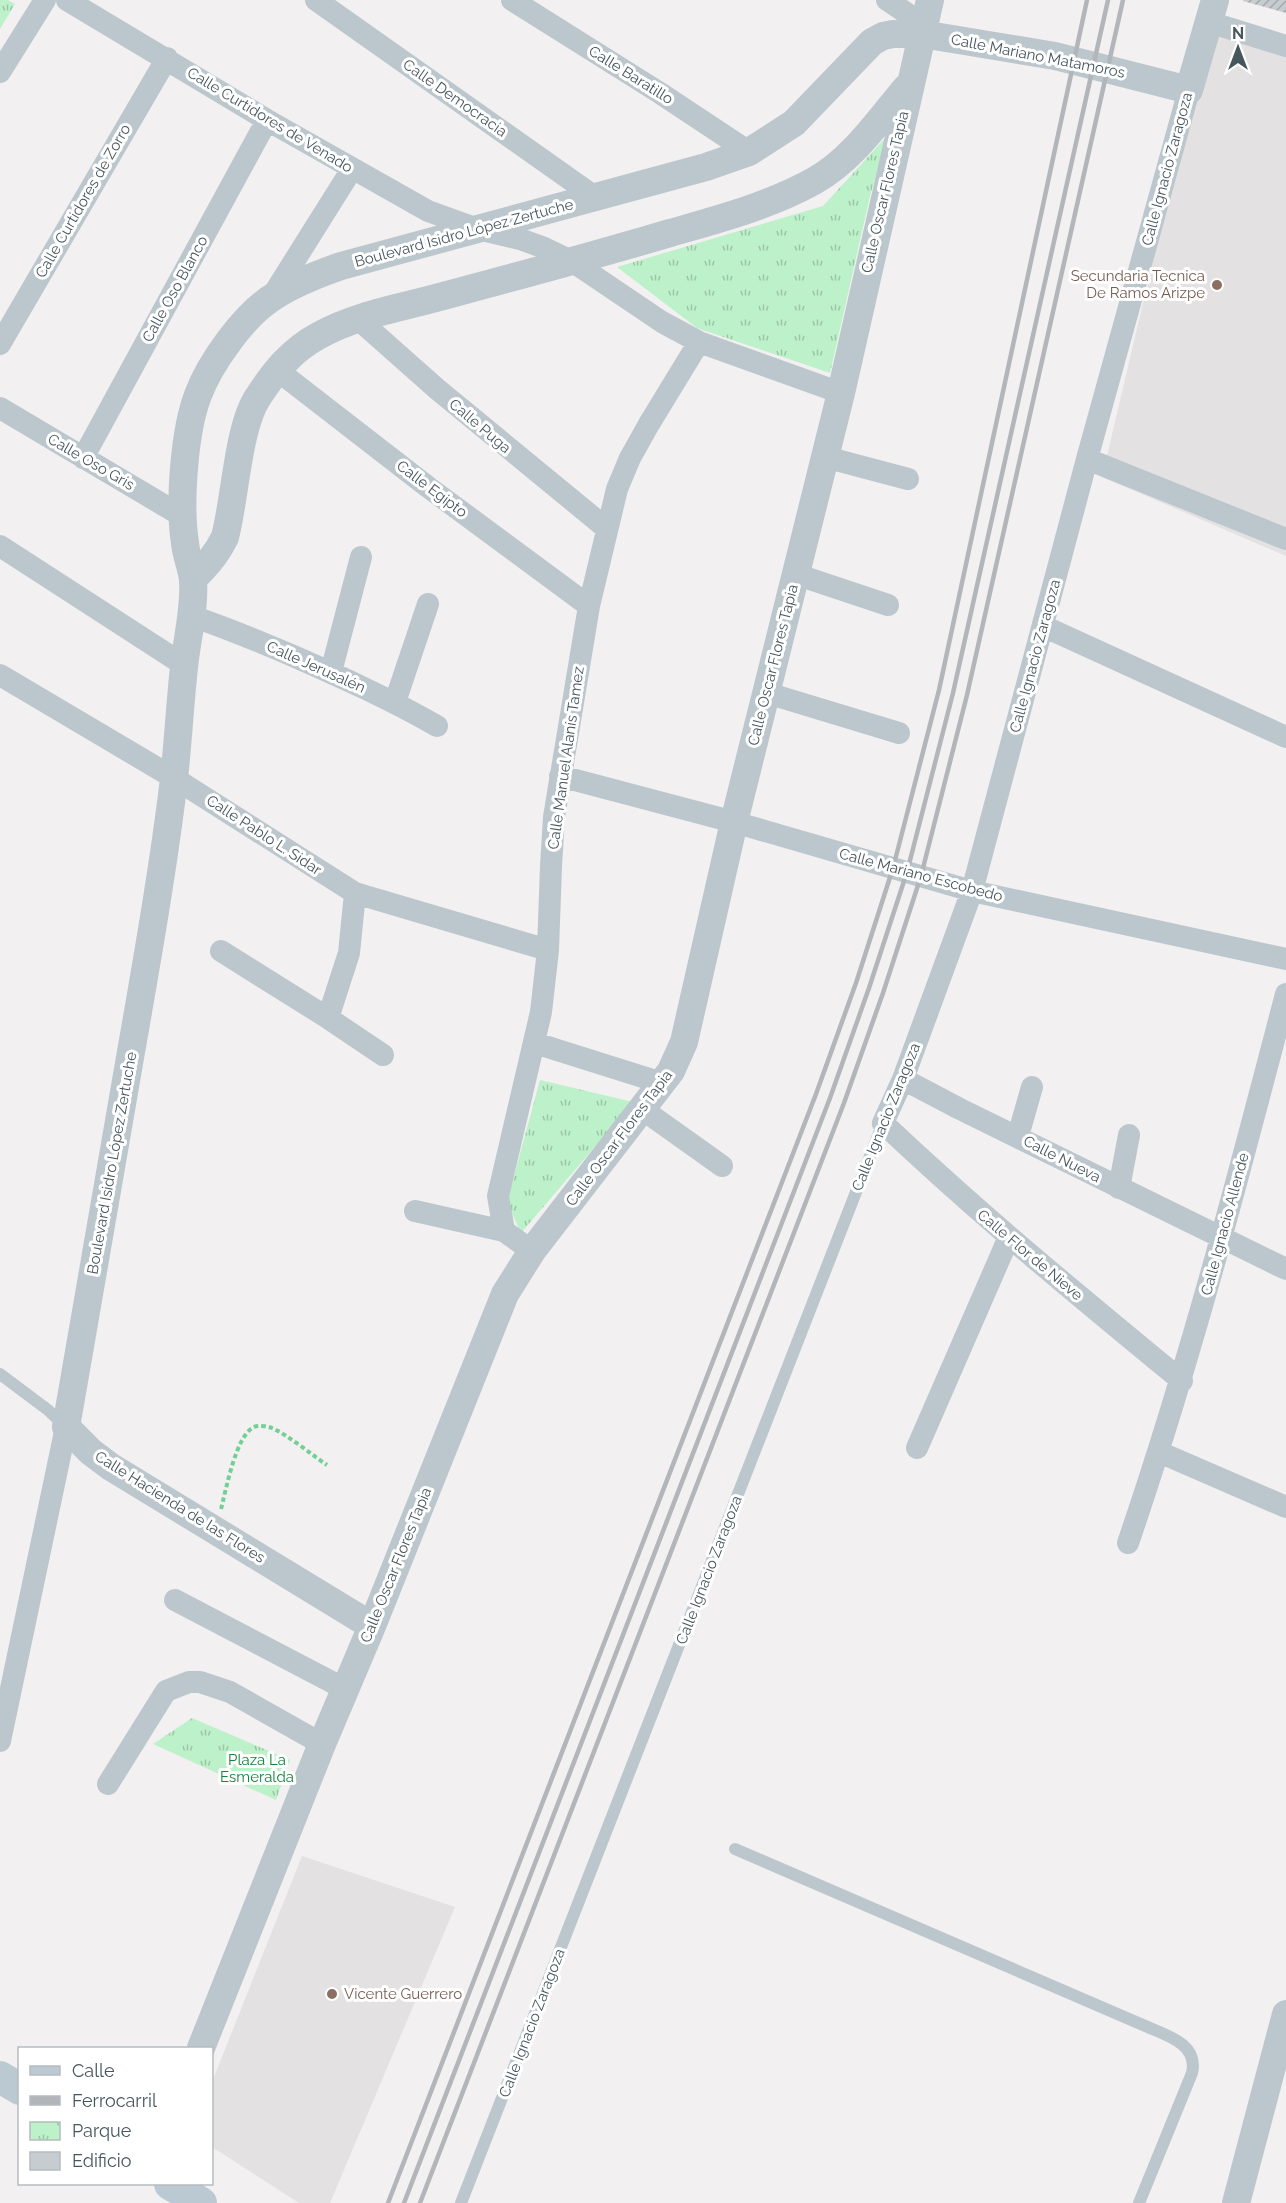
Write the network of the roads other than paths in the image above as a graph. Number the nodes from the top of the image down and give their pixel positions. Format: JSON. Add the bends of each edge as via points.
{"nodes":[{"id":1,"x":45,"y":0,"type":"edge"},
{"id":2,"x":67,"y":0,"type":"edge"},
{"id":3,"x":316,"y":0,"type":"edge"},
{"id":4,"x":512,"y":0,"type":"edge"},
{"id":5,"x":887,"y":0,"type":"edge"},
{"id":6,"x":1212,"y":11,"type":"edge"},
{"id":7,"x":926,"y":20,"type":"edge"},
{"id":8,"x":1286,"y":46,"type":"edge"},
{"id":9,"x":167,"y":58,"type":"junction"},
{"id":10,"x":0,"y":72,"type":"edge"},
{"id":11,"x":910,"y":84,"type":"junction"},
{"id":12,"x":1189,"y":90,"type":"junction"},
{"id":13,"x":267,"y":120,"type":"junction"},
{"id":14,"x":749,"y":152,"type":"junction"},
{"id":15,"x":352,"y":169,"type":"junction"},
{"id":16,"x":595,"y":197,"type":"junction"},
{"id":17,"x":478,"y":229,"type":"junction"},
{"id":18,"x":573,"y":262,"type":"junction"},
{"id":19,"x":271,"y":298,"type":"junction"},
{"id":20,"x":358,"y":319,"type":"junction"},
{"id":21,"x":699,"y":342,"type":"junction"},
{"id":22,"x":0,"y":344,"type":"edge"},
{"id":23,"x":277,"y":370,"type":"junction"},
{"id":24,"x":841,"y":393,"type":"junction"},
{"id":25,"x":0,"y":408,"type":"edge"},
{"id":26,"x":825,"y":457,"type":"junction"},
{"id":27,"x":83,"y":458,"type":"junction"},
{"id":28,"x":1087,"y":459,"type":"junction"},
{"id":29,"x":908,"y":479,"type":"dead end"},
{"id":30,"x":182,"y":516,"type":"junction"},
{"id":31,"x":606,"y":528,"type":"junction"},
{"id":32,"x":1286,"y":539,"type":"edge"},
{"id":33,"x":0,"y":546,"type":"edge"},
{"id":34,"x":361,"y":557,"type":"dead end"},
{"id":35,"x":795,"y":574,"type":"junction"},
{"id":36,"x":193,"y":579,"type":"junction"},
{"id":37,"x":428,"y":604,"type":"dead end"},
{"id":38,"x":888,"y":605,"type":"dead end"},
{"id":39,"x":589,"y":606,"type":"junction"},
{"id":40,"x":191,"y":616,"type":"junction"},
{"id":41,"x":1043,"y":626,"type":"junction"},
{"id":42,"x":184,"y":665,"type":"junction"},
{"id":43,"x":331,"y":672,"type":"junction"},
{"id":44,"x":0,"y":675,"type":"edge"},
{"id":45,"x":767,"y":693,"type":"junction"},
{"id":46,"x":395,"y":702,"type":"junction"},
{"id":47,"x":437,"y":726,"type":"dead end"},
{"id":48,"x":899,"y":733,"type":"dead end"},
{"id":49,"x":1286,"y":738,"type":"edge"},
{"id":50,"x":560,"y":776,"type":"junction"},
{"id":51,"x":174,"y":778,"type":"junction"},
{"id":52,"x":734,"y":822,"type":"junction"},
{"id":53,"x":972,"y":891,"type":"junction"},
{"id":54,"x":355,"y":893,"type":"junction"},
{"id":55,"x":548,"y":950,"type":"junction"},
{"id":56,"x":221,"y":951,"type":"dead end"},
{"id":57,"x":1286,"y":959,"type":"edge"},
{"id":58,"x":1286,"y":994,"type":"edge"},
{"id":59,"x":328,"y":1018,"type":"junction"},
{"id":60,"x":535,"y":1043,"type":"junction"},
{"id":61,"x":383,"y":1055,"type":"dead end"},
{"id":62,"x":903,"y":1079,"type":"junction"},
{"id":63,"x":662,"y":1083,"type":"junction"},
{"id":64,"x":1032,"y":1087,"type":"dead end"},
{"id":65,"x":642,"y":1109,"type":"junction"},
{"id":66,"x":883,"y":1123,"type":"junction"},
{"id":67,"x":1018,"y":1136,"type":"junction"},
{"id":68,"x":1129,"y":1136,"type":"dead end"},
{"id":69,"x":722,"y":1166,"type":"dead end"},
{"id":70,"x":1119,"y":1188,"type":"junction"},
{"id":71,"x":415,"y":1211,"type":"dead end"},
{"id":72,"x":504,"y":1231,"type":"junction"},
{"id":73,"x":1009,"y":1237,"type":"junction"},
{"id":74,"x":1222,"y":1238,"type":"junction"},
{"id":75,"x":532,"y":1251,"type":"junction"},
{"id":76,"x":1286,"y":1269,"type":"edge"},
{"id":77,"x":0,"y":1374,"type":"edge"},
{"id":78,"x":1182,"y":1381,"type":"junction"},
{"id":79,"x":66,"y":1427,"type":"junction"},
{"id":80,"x":917,"y":1448,"type":"dead end"},
{"id":81,"x":1159,"y":1452,"type":"junction"},
{"id":82,"x":1286,"y":1507,"type":"edge"},
{"id":83,"x":1128,"y":1543,"type":"dead end"},
{"id":84,"x":175,"y":1600,"type":"dead end"},
{"id":85,"x":372,"y":1626,"type":"junction"},
{"id":86,"x":345,"y":1689,"type":"junction"},
{"id":87,"x":0,"y":1741,"type":"edge"},
{"id":88,"x":322,"y":1744,"type":"junction"},
{"id":89,"x":108,"y":1784,"type":"dead end"},
{"id":90,"x":735,"y":1849,"type":"dead end"},
{"id":91,"x":1286,"y":2014,"type":"edge"},
{"id":92,"x":202,"y":2047,"type":"edge"},
{"id":93,"x":0,"y":2077,"type":"edge"},
{"id":94,"x":18,"y":2088,"type":"edge"},
{"id":95,"x":172,"y":2185,"type":"edge"},
{"id":96,"x":201,"y":2203,"type":"edge"},
{"id":97,"x":461,"y":2203,"type":"edge"},
{"id":98,"x":1139,"y":2203,"type":"edge"},
{"id":99,"x":1236,"y":2203,"type":"edge"}],
"edges":[{"from":1,"to":10,"type":"street"},
{"from":2,"to":9,"type":"street","name":"Calle Curtidores de Venado"},
{"from":3,"to":16,"type":"street","name":"Calle Democracia"},
{"from":4,"to":14,"type":"street","name":"Calle Baratillo"},
{"from":5,"to":7,"type":"street"},
{"from":6,"to":8,"type":"street"},
{"from":6,"to":12,"type":"street","name":"Calle Ignacio Zaragoza"},
{"from":7,"to":11,"type":"street","name":"Calle Oscar Flores Tapia"},
{"from":7,"to":12,"type":"street","name":"Calle Mariano Matamoros"},
{"from":7,"to":14,"type":"street","name":"Boulevard Isidro López Zertuche","via":[[872,42],[794,123]]},
{"from":9,"to":13,"type":"street","name":"Calle Curtidores de Venado"},
{"from":9,"to":22,"type":"street","name":"Calle Curtidores de Zorro"},
{"from":11,"to":18,"type":"street","via":[[853,149],[817,180],[769,203]]},
{"from":11,"to":24,"type":"street","name":"Calle Oscar Flores Tapia"},
{"from":12,"to":28,"type":"street","name":"Calle Ignacio Zaragoza"},
{"from":13,"to":15,"type":"street","name":"Calle Curtidores de Venado"},
{"from":13,"to":27,"type":"street","name":"Calle Oso Blanco"},
{"from":14,"to":16,"type":"street","name":"Boulevard Isidro López Zertuche"},
{"from":15,"to":17,"type":"street","name":"Calle Curtidores de Venado","via":[[428,211]]},
{"from":15,"to":19,"type":"street"},
{"from":16,"to":17,"type":"street","name":"Boulevard Isidro López Zertuche"},
{"from":17,"to":18,"type":"street","name":"Calle Curtidores de Venado","via":[[520,239]]},
{"from":17,"to":19,"type":"street","name":"Boulevard Isidro López Zertuche","via":[[341,266]]},
{"from":18,"to":20,"type":"street"},
{"from":18,"to":21,"type":"street","name":"Calle Curtidores de Venado"},
{"from":19,"to":30,"type":"street","name":"Boulevard Isidro López Zertuche","via":[[243,324],[205,377],[187,442]]},
{"from":20,"to":23,"type":"street","via":[[302,346]]},
{"from":20,"to":31,"type":"street","name":"Calle Puga"},
{"from":21,"to":24,"type":"street","name":"Calle Curtidores de Venado"},
{"from":21,"to":31,"type":"street","name":"Calle Manuel Alanís Tamez","via":[[630,458]]},
{"from":23,"to":36,"type":"street","via":[[256,399],[249,418],[225,537],[209,563]]},
{"from":23,"to":39,"type":"street","name":"Calle Egipto"},
{"from":24,"to":26,"type":"street","name":"Calle Oscar Flores Tapia"},
{"from":25,"to":27,"type":"street","name":"Calle Oso Gris"},
{"from":26,"to":29,"type":"street"},
{"from":26,"to":35,"type":"street","name":"Calle Oscar Flores Tapia"},
{"from":27,"to":30,"type":"street","name":"Calle Oso Gris"},
{"from":28,"to":32,"type":"street"},
{"from":28,"to":41,"type":"street","name":"Calle Ignacio Zaragoza"},
{"from":30,"to":36,"type":"street","name":"Boulevard Isidro López Zertuche"},
{"from":31,"to":39,"type":"street","name":"Calle Manuel Alanís Tamez"},
{"from":33,"to":42,"type":"street"},
{"from":34,"to":43,"type":"street"},
{"from":35,"to":38,"type":"street"},
{"from":35,"to":45,"type":"street","name":"Calle Oscar Flores Tapia"},
{"from":36,"to":40,"type":"street","name":"Boulevard Isidro López Zertuche"},
{"from":37,"to":46,"type":"street"},
{"from":39,"to":50,"type":"street","name":"Calle Manuel Alanís Tamez"},
{"from":40,"to":42,"type":"street","name":"Boulevard Isidro López Zertuche"},
{"from":40,"to":43,"type":"street","name":"Calle Jerusalén"},
{"from":41,"to":49,"type":"street"},
{"from":41,"to":53,"type":"street","name":"Calle Ignacio Zaragoza"},
{"from":42,"to":51,"type":"street","name":"Boulevard Isidro López Zertuche"},
{"from":43,"to":46,"type":"street","name":"Calle Jerusalén"},
{"from":44,"to":51,"type":"street","name":"Calle Pablo L. Sidar"},
{"from":45,"to":48,"type":"street"},
{"from":45,"to":52,"type":"street","name":"Calle Oscar Flores Tapia"},
{"from":46,"to":47,"type":"street","name":"Calle Jerusalén"},
{"from":50,"to":52,"type":"street","name":"Calle Mariano Escobedo"},
{"from":50,"to":55,"type":"street","name":"Calle Manuel Alanís Tamez"},
{"from":51,"to":54,"type":"street","name":"Calle Pablo L. Sidar"},
{"from":51,"to":79,"type":"street","name":"Boulevard Isidro López Zertuche"},
{"from":52,"to":53,"type":"street","name":"Calle Mariano Escobedo"},
{"from":52,"to":63,"type":"street","name":"Calle Oscar Flores Tapia","via":[[689,1026],[679,1056]]},
{"from":53,"to":57,"type":"street","name":"Calle Mariano Escobedo"},
{"from":53,"to":62,"type":"street","name":"Calle Ignacio Zaragoza"},
{"from":54,"to":55,"type":"street","name":"Calle Pablo L. Sidar"},
{"from":54,"to":59,"type":"street","via":[[349,953]]},
{"from":55,"to":60,"type":"street","name":"Calle Manuel Alanís Tamez"},
{"from":56,"to":59,"type":"street"},
{"from":58,"to":74,"type":"street","name":"Calle Ignacio Allende"},
{"from":59,"to":61,"type":"street"},
{"from":60,"to":63,"type":"street"},
{"from":60,"to":72,"type":"street","name":"Calle Manuel Alanís Tamez","via":[[498,1196]]},
{"from":62,"to":66,"type":"street","name":"Calle Ignacio Zaragoza"},
{"from":62,"to":67,"type":"street","name":"Calle Nueva"},
{"from":63,"to":65,"type":"street","name":"Calle Oscar Flores Tapia"},
{"from":64,"to":67,"type":"street"},
{"from":65,"to":69,"type":"street"},
{"from":65,"to":75,"type":"street","name":"Calle Oscar Flores Tapia"},
{"from":66,"to":73,"type":"street","name":"Calle Flor de Nieve"},
{"from":66,"to":97,"type":"lane","name":"Calle Ignacio Zaragoza"},
{"from":67,"to":70,"type":"street","name":"Calle Nueva"},
{"from":68,"to":70,"type":"street"},
{"from":70,"to":74,"type":"street","name":"Calle Nueva"},
{"from":71,"to":72,"type":"street"},
{"from":72,"to":75,"type":"street"},
{"from":73,"to":78,"type":"street","name":"Calle Flor de Nieve"},
{"from":73,"to":80,"type":"street"},
{"from":74,"to":76,"type":"street","name":"Calle Nueva"},
{"from":74,"to":78,"type":"street","name":"Calle Ignacio Allende"},
{"from":75,"to":85,"type":"street","name":"Calle Oscar Flores Tapia","via":[[505,1294],[492,1324]]},
{"from":77,"to":79,"type":"lane","name":"Calle Hacienda de las Flores"},
{"from":78,"to":81,"type":"street","name":"Calle Ignacio Allende"},
{"from":79,"to":85,"type":"street","name":"Calle Hacienda de las Flores","via":[[111,1467]]},
{"from":79,"to":87,"type":"street","name":"Boulevard Isidro López Zertuche"},
{"from":81,"to":82,"type":"street"},
{"from":81,"to":83,"type":"street","name":"Calle Ignacio Allende"},
{"from":84,"to":86,"type":"street"},
{"from":85,"to":86,"type":"street","name":"Calle Oscar Flores Tapia"},
{"from":86,"to":88,"type":"street","name":"Calle Oscar Flores Tapia"},
{"from":88,"to":89,"type":"street","via":[[230,1692],[189,1682],[165,1691]]},
{"from":88,"to":92,"type":"street","name":"Calle Oscar Flores Tapia"},
{"from":90,"to":98,"type":"lane","via":[[1152,2029],[1189,2050],[1194,2063],[1192,2073]]},
{"from":91,"to":99,"type":"street"},
{"from":93,"to":94,"type":"main road"},
{"from":95,"to":96,"type":"main road"}]}
